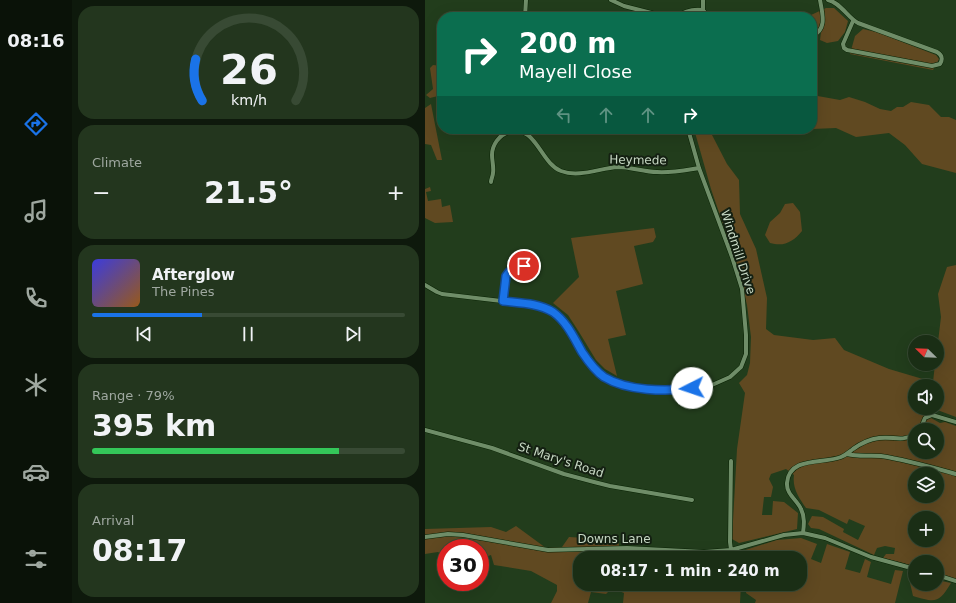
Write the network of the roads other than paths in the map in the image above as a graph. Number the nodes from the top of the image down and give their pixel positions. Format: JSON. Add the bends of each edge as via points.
{"nodes":[{"id":1,"x":526,"y":0,"type":"edge"},
{"id":2,"x":611,"y":0,"type":"edge"},
{"id":3,"x":703,"y":0,"type":"edge"},
{"id":4,"x":820,"y":0,"type":"edge"},
{"id":5,"x":828,"y":0,"type":"edge"},
{"id":6,"x":703,"y":10,"type":"joint"},
{"id":7,"x":525,"y":12,"type":"edge"},
{"id":8,"x":647,"y":12,"type":"edge"},
{"id":9,"x":687,"y":12,"type":"edge"},
{"id":10,"x":853,"y":21,"type":"junction"},
{"id":11,"x":817,"y":33,"type":"edge"},
{"id":12,"x":506,"y":134,"type":"edge"},
{"id":13,"x":524,"y":134,"type":"edge"},
{"id":14,"x":689,"y":134,"type":"edge"},
{"id":15,"x":699,"y":168,"type":"junction"},
{"id":16,"x":491,"y":182,"type":"dead end"},
{"id":17,"x":524,"y":266,"type":"dead end"},
{"id":18,"x":425,"y":285,"type":"edge"},
{"id":19,"x":503,"y":301,"type":"junction"},
{"id":20,"x":956,"y":422,"type":"edge"},
{"id":21,"x":923,"y":423,"type":"edge"},
{"id":22,"x":425,"y":430,"type":"edge"},
{"id":23,"x":908,"y":438,"type":"edge"},
{"id":24,"x":847,"y":454,"type":"junction"},
{"id":25,"x":731,"y":461,"type":"dead end"},
{"id":26,"x":956,"y":474,"type":"edge"},
{"id":27,"x":692,"y":500,"type":"dead end"},
{"id":28,"x":803,"y":533,"type":"junction"},
{"id":29,"x":425,"y":537,"type":"edge"},
{"id":30,"x":731,"y":550,"type":"junction"},
{"id":31,"x":908,"y":567,"type":"edge"},
{"id":32,"x":944,"y":577,"type":"edge"},
{"id":33,"x":956,"y":581,"type":"edge"}],
"edges":[{"from":1,"to":7,"type":"street"},
{"from":2,"to":8,"type":"street"},
{"from":3,"to":6,"type":"street"},
{"from":4,"to":11,"type":"street","via":[[823,22]]},
{"from":5,"to":10,"type":"street","via":[[838,5]]},
{"from":6,"to":9,"type":"street"},
{"from":10,"to":10,"type":"street","via":[[937,52],[942,57],[941,61],[937,66],[932,66],[847,50],[843,44]]},
{"from":12,"to":16,"type":"street","name":"Heymede","via":[[495,143]]},
{"from":13,"to":15,"type":"street","name":"Heymede","via":[[531,137],[552,166],[567,173],[617,167],[657,172]]},
{"from":14,"to":15,"type":"street","name":"Windmill Drive"},
{"from":15,"to":19,"type":"street","name":"Windmill Drive","via":[[732,257],[743,295],[746,354],[741,367],[730,378],[712,385],[667,390],[639,388],[614,382],[589,362],[567,326],[554,313],[537,305]]},
{"from":17,"to":19,"type":"street","via":[[509,272],[506,276]]},
{"from":18,"to":19,"type":"street","name":"Windmill Drive","via":[[442,294]]},
{"from":20,"to":21,"type":"street","via":[[932,414],[925,418]]},
{"from":22,"to":27,"type":"street","name":"St Mary's Road","via":[[492,448],[594,482]]},
{"from":23,"to":24,"type":"street","via":[[879,438],[859,445]]},
{"from":24,"to":26,"type":"street","via":[[902,460]]},
{"from":24,"to":28,"type":"street","via":[[835,459],[805,463],[791,472],[788,490],[801,508]]},
{"from":25,"to":30,"type":"street"},
{"from":28,"to":30,"type":"street","name":"Downs Lane"},
{"from":28,"to":31,"type":"street","name":"Downs Lane","via":[[825,538],[871,557]]},
{"from":29,"to":30,"type":"street","name":"Downs Lane","via":[[463,535],[548,550]]},
{"from":32,"to":33,"type":"street"}]}
